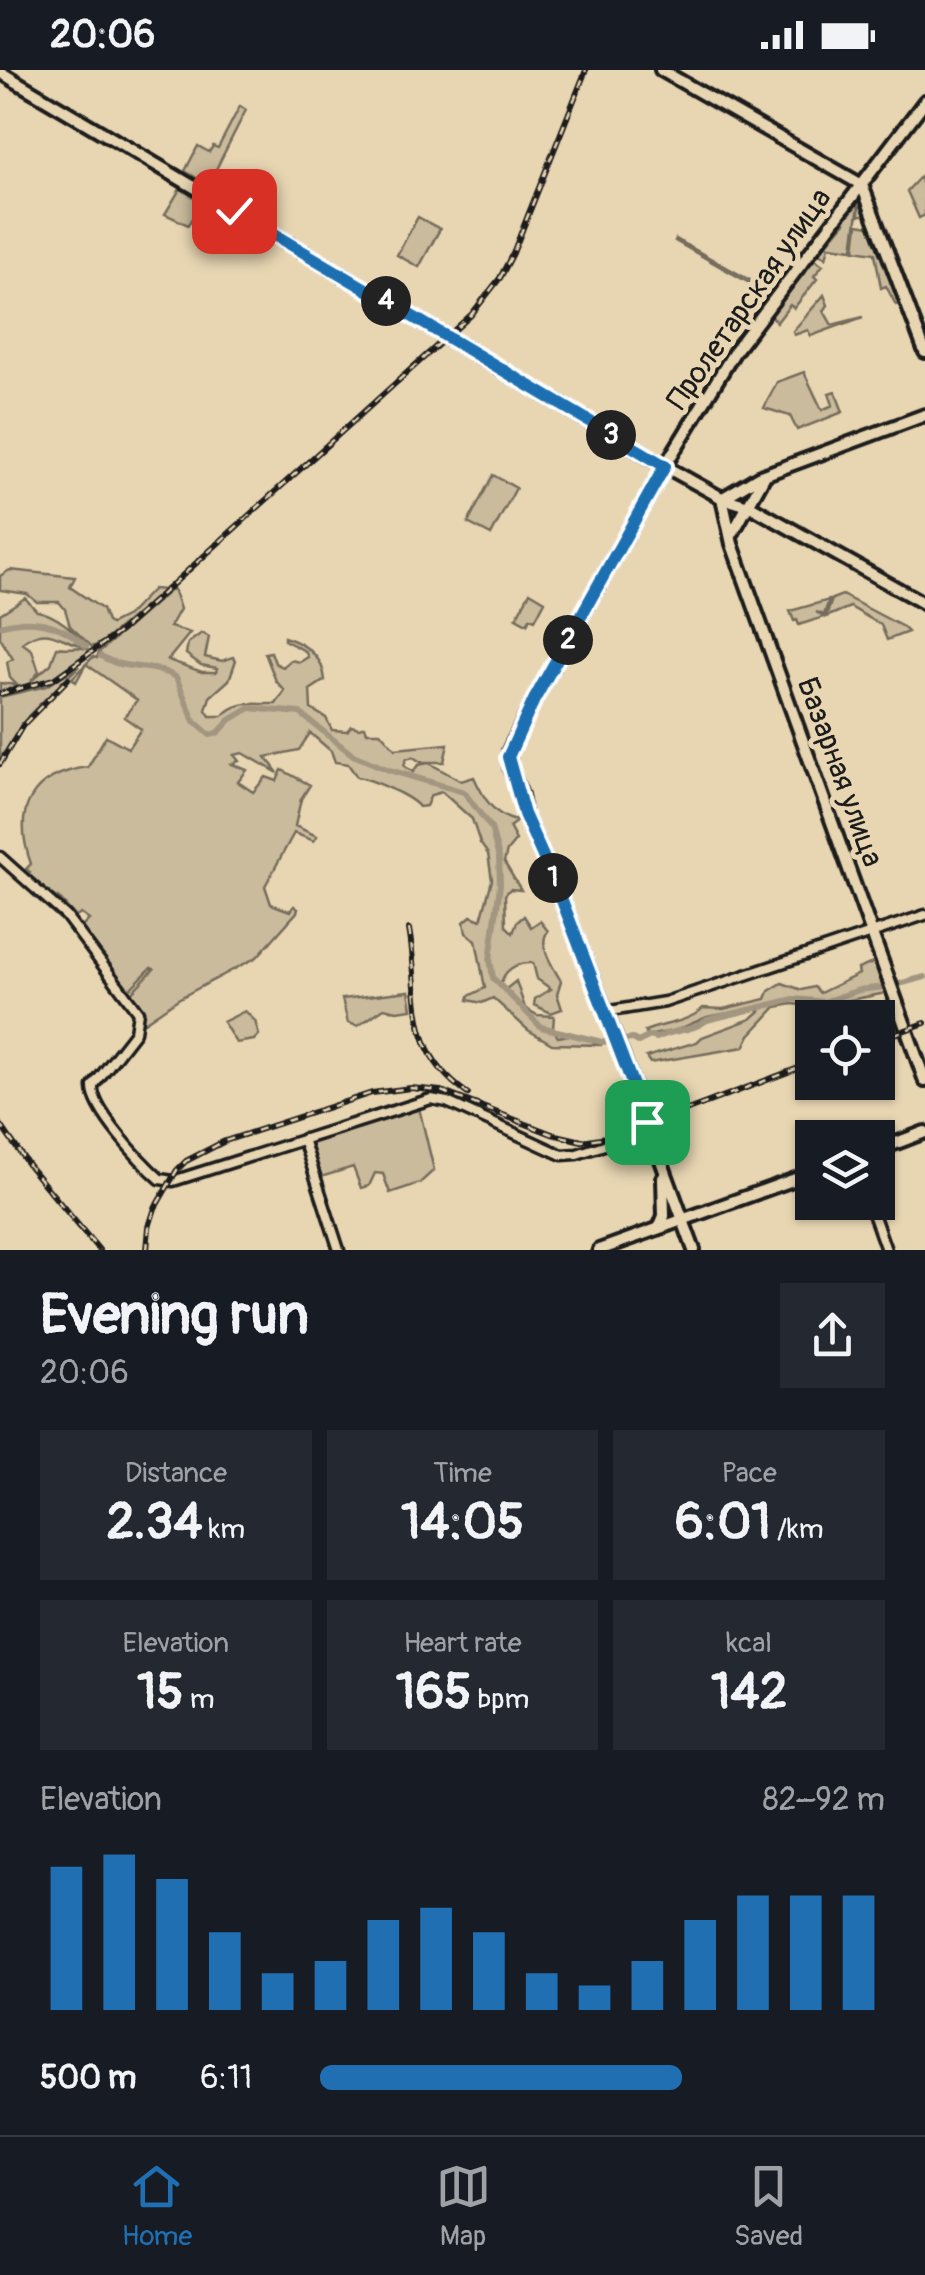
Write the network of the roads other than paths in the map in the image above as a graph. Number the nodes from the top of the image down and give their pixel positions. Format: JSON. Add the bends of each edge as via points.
{"nodes":[{"id":1,"x":661,"y":70,"type":"edge"},
{"id":2,"x":0,"y":72,"type":"edge"},
{"id":3,"x":925,"y":100,"type":"edge"},
{"id":4,"x":862,"y":185,"type":"junction"},
{"id":5,"x":925,"y":352,"type":"edge"},
{"id":6,"x":924,"y":415,"type":"edge"},
{"id":7,"x":665,"y":466,"type":"junction"},
{"id":8,"x":770,"y":473,"type":"junction"},
{"id":9,"x":722,"y":498,"type":"junction"},
{"id":10,"x":746,"y":505,"type":"junction"},
{"id":11,"x":730,"y":537,"type":"junction"},
{"id":12,"x":925,"y":604,"type":"edge"},
{"id":13,"x":0,"y":857,"type":"edge"},
{"id":14,"x":925,"y":915,"type":"edge"},
{"id":15,"x":871,"y":931,"type":"junction"},
{"id":16,"x":604,"y":1012,"type":"junction"},
{"id":17,"x":925,"y":1081,"type":"edge"},
{"id":18,"x":650,"y":1130,"type":"junction"},
{"id":19,"x":925,"y":1132,"type":"edge"},
{"id":20,"x":303,"y":1139,"type":"junction"},
{"id":21,"x":895,"y":1143,"type":"edge"},
{"id":22,"x":663,"y":1167,"type":"junction"},
{"id":23,"x":795,"y":1179,"type":"edge"},
{"id":24,"x":682,"y":1220,"type":"junction"},
{"id":25,"x":875,"y":1220,"type":"edge"},
{"id":26,"x":659,"y":1228,"type":"junction"},
{"id":27,"x":340,"y":1250,"type":"edge"},
{"id":28,"x":599,"y":1250,"type":"edge"},
{"id":29,"x":694,"y":1250,"type":"edge"},
{"id":30,"x":886,"y":1250,"type":"edge"}],
"edges":[{"from":1,"to":4,"type":"main road"},
{"from":2,"to":7,"type":"main road"},
{"from":3,"to":4,"type":"main road","name":"Пролетарская улица"},
{"from":4,"to":5,"type":"main road"},
{"from":4,"to":7,"type":"main road","name":"Пролетарская улица","via":[[735,351]]},
{"from":6,"to":8,"type":"main road"},
{"from":7,"to":9,"type":"main road"},
{"from":7,"to":16,"type":"main road","name":"Пролетарская улица","via":[[508,757],[524,814]]},
{"from":8,"to":9,"type":"main road"},
{"from":8,"to":10,"type":"main road"},
{"from":9,"to":10,"type":"main road"},
{"from":9,"to":11,"type":"main road","name":"Базарная улица"},
{"from":10,"to":11,"type":"main road"},
{"from":10,"to":12,"type":"main road"},
{"from":11,"to":15,"type":"main road","name":"Базарная улица"},
{"from":13,"to":20,"type":"street","via":[[67,917],[133,1004],[136,1032],[92,1091],[155,1175],[176,1180]]},
{"from":14,"to":15,"type":"street"},
{"from":15,"to":16,"type":"street","via":[[665,1002]]},
{"from":15,"to":17,"type":"main road","name":"Базарная улица"},
{"from":16,"to":18,"type":"main road","name":"Пролетарская улица"},
{"from":18,"to":20,"type":"street","via":[[562,1155],[431,1098]]},
{"from":18,"to":22,"type":"main road","name":"Пролетарская улица"},
{"from":19,"to":21,"type":"main road"},
{"from":20,"to":27,"type":"street"},
{"from":22,"to":24,"type":"main road","name":"Пролетарская улица"},
{"from":22,"to":26,"type":"main road"},
{"from":23,"to":24,"type":"main road"},
{"from":24,"to":26,"type":"main road"},
{"from":24,"to":29,"type":"main road","name":"Пролетарская улица"},
{"from":25,"to":30,"type":"street"},
{"from":26,"to":28,"type":"main road"}]}
